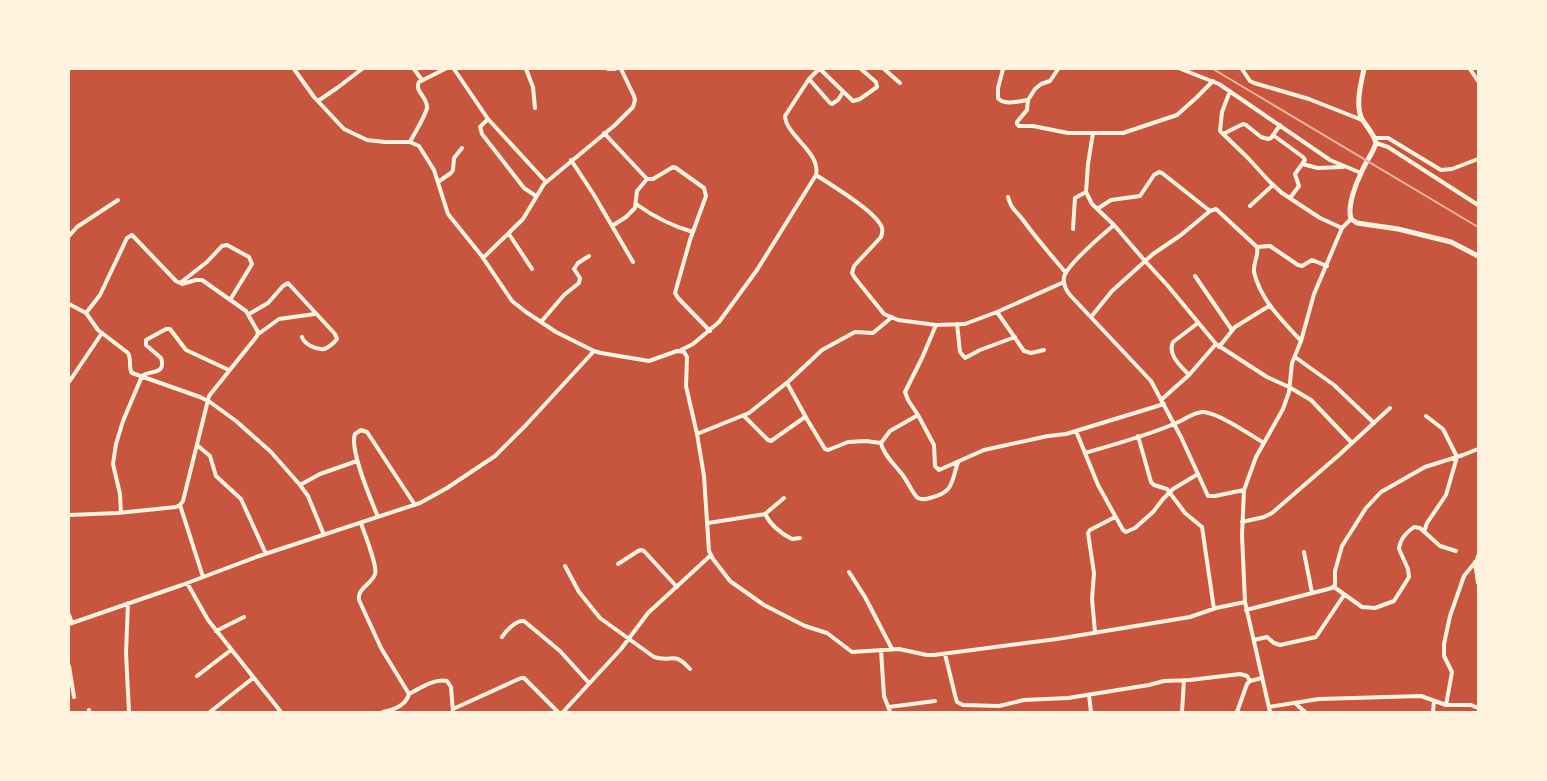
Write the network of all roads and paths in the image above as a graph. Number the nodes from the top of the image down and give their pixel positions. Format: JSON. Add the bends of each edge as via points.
{"nodes":[{"id":1,"x":294,"y":69,"type":"edge"},
{"id":2,"x":362,"y":69,"type":"edge"},
{"id":3,"x":414,"y":69,"type":"edge"},
{"id":4,"x":446,"y":69,"type":"edge"},
{"id":5,"x":454,"y":69,"type":"edge"},
{"id":6,"x":526,"y":69,"type":"edge"},
{"id":7,"x":608,"y":69,"type":"edge"},
{"id":8,"x":615,"y":69,"type":"edge"},
{"id":9,"x":621,"y":69,"type":"edge"},
{"id":10,"x":820,"y":69,"type":"edge"},
{"id":11,"x":861,"y":69,"type":"edge"},
{"id":12,"x":884,"y":69,"type":"edge"},
{"id":13,"x":1003,"y":69,"type":"edge"},
{"id":14,"x":1058,"y":69,"type":"edge"},
{"id":15,"x":1181,"y":69,"type":"edge"},
{"id":16,"x":1242,"y":69,"type":"edge"},
{"id":17,"x":1364,"y":69,"type":"edge"},
{"id":18,"x":1470,"y":69,"type":"edge"},
{"id":19,"x":436,"y":71,"type":"edge"},
{"id":20,"x":1478,"y":72,"type":"edge"},
{"id":21,"x":1473,"y":74,"type":"junction"},
{"id":22,"x":809,"y":79,"type":"junction"},
{"id":23,"x":422,"y":80,"type":"junction"},
{"id":24,"x":1213,"y":81,"type":"junction"},
{"id":25,"x":1478,"y":81,"type":"edge"},
{"id":26,"x":900,"y":83,"type":"dead end"},
{"id":27,"x":1230,"y":91,"type":"junction"},
{"id":28,"x":843,"y":92,"type":"junction"},
{"id":29,"x":1028,"y":100,"type":"junction"},
{"id":30,"x":318,"y":101,"type":"junction"},
{"id":31,"x":536,"y":108,"type":"dead end"},
{"id":32,"x":488,"y":119,"type":"junction"},
{"id":33,"x":1362,"y":120,"type":"junction"},
{"id":34,"x":1280,"y":125,"type":"junction"},
{"id":35,"x":604,"y":133,"type":"junction"},
{"id":36,"x":1093,"y":134,"type":"junction"},
{"id":37,"x":1223,"y":134,"type":"junction"},
{"id":38,"x":1273,"y":135,"type":"junction"},
{"id":39,"x":1376,"y":140,"type":"junction"},
{"id":40,"x":410,"y":142,"type":"junction"},
{"id":41,"x":462,"y":148,"type":"dead end"},
{"id":42,"x":1478,"y":159,"type":"edge"},
{"id":43,"x":571,"y":160,"type":"junction"},
{"id":44,"x":1302,"y":164,"type":"junction"},
{"id":45,"x":1344,"y":167,"type":"junction"},
{"id":46,"x":1361,"y":172,"type":"junction"},
{"id":47,"x":816,"y":175,"type":"junction"},
{"id":48,"x":647,"y":179,"type":"junction"},
{"id":49,"x":438,"y":182,"type":"junction"},
{"id":50,"x":546,"y":182,"type":"junction"},
{"id":51,"x":1273,"y":185,"type":"junction"},
{"id":52,"x":1086,"y":192,"type":"junction"},
{"id":53,"x":536,"y":196,"type":"junction"},
{"id":54,"x":1008,"y":197,"type":"dead end"},
{"id":55,"x":1290,"y":198,"type":"junction"},
{"id":56,"x":118,"y":200,"type":"dead end"},
{"id":57,"x":636,"y":204,"type":"junction"},
{"id":58,"x":1478,"y":205,"type":"edge"},
{"id":59,"x":1250,"y":206,"type":"dead end"},
{"id":60,"x":1097,"y":209,"type":"junction"},
{"id":61,"x":1210,"y":211,"type":"junction"},
{"id":62,"x":1351,"y":219,"type":"junction"},
{"id":63,"x":1114,"y":225,"type":"junction"},
{"id":64,"x":612,"y":226,"type":"junction"},
{"id":65,"x":1342,"y":228,"type":"junction"},
{"id":66,"x":1074,"y":229,"type":"dead end"},
{"id":67,"x":693,"y":232,"type":"junction"},
{"id":68,"x":509,"y":234,"type":"junction"},
{"id":69,"x":69,"y":236,"type":"edge"},
{"id":70,"x":1256,"y":247,"type":"junction"},
{"id":71,"x":589,"y":256,"type":"dead end"},
{"id":72,"x":1478,"y":256,"type":"edge"},
{"id":73,"x":483,"y":258,"type":"junction"},
{"id":74,"x":1144,"y":261,"type":"junction"},
{"id":75,"x":633,"y":262,"type":"dead end"},
{"id":76,"x":1327,"y":266,"type":"junction"},
{"id":77,"x":532,"y":269,"type":"dead end"},
{"id":78,"x":1066,"y":273,"type":"junction"},
{"id":79,"x":1195,"y":276,"type":"dead end"},
{"id":80,"x":1064,"y":282,"type":"junction"},
{"id":81,"x":180,"y":283,"type":"junction"},
{"id":82,"x":230,"y":300,"type":"junction"},
{"id":83,"x":69,"y":304,"type":"edge"},
{"id":84,"x":1269,"y":306,"type":"junction"},
{"id":85,"x":997,"y":312,"type":"junction"},
{"id":86,"x":86,"y":313,"type":"junction"},
{"id":87,"x":249,"y":314,"type":"junction"},
{"id":88,"x":315,"y":314,"type":"junction"},
{"id":89,"x":892,"y":317,"type":"junction"},
{"id":90,"x":1091,"y":317,"type":"junction"},
{"id":91,"x":541,"y":322,"type":"junction"},
{"id":92,"x":1198,"y":323,"type":"junction"},
{"id":93,"x":936,"y":324,"type":"junction"},
{"id":94,"x":957,"y":324,"type":"junction"},
{"id":95,"x":1232,"y":330,"type":"junction"},
{"id":96,"x":710,"y":331,"type":"junction"},
{"id":97,"x":102,"y":334,"type":"junction"},
{"id":98,"x":257,"y":336,"type":"junction"},
{"id":99,"x":302,"y":337,"type":"dead end"},
{"id":100,"x":1015,"y":337,"type":"junction"},
{"id":101,"x":1301,"y":341,"type":"junction"},
{"id":102,"x":1218,"y":345,"type":"junction"},
{"id":103,"x":681,"y":350,"type":"junction"},
{"id":104,"x":1044,"y":350,"type":"dead end"},
{"id":105,"x":594,"y":351,"type":"junction"},
{"id":106,"x":1295,"y":357,"type":"junction"},
{"id":107,"x":229,"y":370,"type":"junction"},
{"id":108,"x":1189,"y":375,"type":"junction"},
{"id":109,"x":142,"y":376,"type":"junction"},
{"id":110,"x":69,"y":382,"type":"edge"},
{"id":111,"x":787,"y":383,"type":"junction"},
{"id":112,"x":1289,"y":387,"type":"junction"},
{"id":113,"x":207,"y":401,"type":"junction"},
{"id":114,"x":1163,"y":402,"type":"junction"},
{"id":115,"x":1390,"y":408,"type":"dead end"},
{"id":116,"x":918,"y":415,"type":"junction"},
{"id":117,"x":744,"y":416,"type":"junction"},
{"id":118,"x":1426,"y":416,"type":"dead end"},
{"id":119,"x":805,"y":417,"type":"junction"},
{"id":120,"x":1374,"y":422,"type":"junction"},
{"id":121,"x":1174,"y":424,"type":"junction"},
{"id":122,"x":1076,"y":431,"type":"junction"},
{"id":123,"x":697,"y":434,"type":"junction"},
{"id":124,"x":1138,"y":436,"type":"junction"},
{"id":125,"x":881,"y":443,"type":"junction"},
{"id":126,"x":1264,"y":443,"type":"junction"},
{"id":127,"x":1352,"y":443,"type":"junction"},
{"id":128,"x":197,"y":445,"type":"junction"},
{"id":129,"x":1477,"y":450,"type":"edge"},
{"id":130,"x":1084,"y":453,"type":"junction"},
{"id":131,"x":1457,"y":457,"type":"junction"},
{"id":132,"x":357,"y":461,"type":"junction"},
{"id":133,"x":958,"y":462,"type":"junction"},
{"id":134,"x":1198,"y":474,"type":"junction"},
{"id":135,"x":300,"y":485,"type":"junction"},
{"id":136,"x":1244,"y":490,"type":"junction"},
{"id":137,"x":1169,"y":492,"type":"junction"},
{"id":138,"x":784,"y":498,"type":"dead end"},
{"id":139,"x":180,"y":505,"type":"junction"},
{"id":140,"x":415,"y":505,"type":"junction"},
{"id":141,"x":120,"y":513,"type":"junction"},
{"id":142,"x":765,"y":514,"type":"junction"},
{"id":143,"x":69,"y":515,"type":"edge"},
{"id":144,"x":378,"y":517,"type":"junction"},
{"id":145,"x":1115,"y":517,"type":"junction"},
{"id":146,"x":1242,"y":522,"type":"junction"},
{"id":147,"x":361,"y":523,"type":"junction"},
{"id":148,"x":708,"y":523,"type":"junction"},
{"id":149,"x":1424,"y":532,"type":"junction"},
{"id":150,"x":324,"y":535,"type":"junction"},
{"id":151,"x":800,"y":538,"type":"dead end"},
{"id":152,"x":1456,"y":551,"type":"dead end"},
{"id":153,"x":1304,"y":552,"type":"dead end"},
{"id":154,"x":266,"y":554,"type":"junction"},
{"id":155,"x":711,"y":555,"type":"junction"},
{"id":156,"x":1478,"y":556,"type":"edge"},
{"id":157,"x":1475,"y":562,"type":"junction"},
{"id":158,"x":618,"y":564,"type":"dead end"},
{"id":159,"x":564,"y":566,"type":"dead end"},
{"id":160,"x":849,"y":572,"type":"dead end"},
{"id":161,"x":203,"y":577,"type":"junction"},
{"id":162,"x":186,"y":583,"type":"junction"},
{"id":163,"x":1478,"y":583,"type":"edge"},
{"id":164,"x":677,"y":587,"type":"junction"},
{"id":165,"x":1334,"y":587,"type":"junction"},
{"id":166,"x":1312,"y":593,"type":"junction"},
{"id":167,"x":1344,"y":595,"type":"junction"},
{"id":168,"x":1245,"y":602,"type":"junction"},
{"id":169,"x":128,"y":603,"type":"junction"},
{"id":170,"x":1214,"y":609,"type":"junction"},
{"id":171,"x":1246,"y":610,"type":"junction"},
{"id":172,"x":69,"y":615,"type":"edge"},
{"id":173,"x":244,"y":617,"type":"dead end"},
{"id":174,"x":71,"y":624,"type":"edge"},
{"id":175,"x":216,"y":631,"type":"junction"},
{"id":176,"x":1095,"y":632,"type":"junction"},
{"id":177,"x":502,"y":637,"type":"dead end"},
{"id":178,"x":628,"y":639,"type":"junction"},
{"id":179,"x":1254,"y":640,"type":"junction"},
{"id":180,"x":892,"y":649,"type":"junction"},
{"id":181,"x":231,"y":650,"type":"junction"},
{"id":182,"x":881,"y":650,"type":"junction"},
{"id":183,"x":945,"y":654,"type":"junction"},
{"id":184,"x":69,"y":666,"type":"edge"},
{"id":185,"x":690,"y":669,"type":"dead end"},
{"id":186,"x":197,"y":676,"type":"dead end"},
{"id":187,"x":253,"y":678,"type":"junction"},
{"id":188,"x":1262,"y":678,"type":"junction"},
{"id":189,"x":1184,"y":680,"type":"junction"},
{"id":190,"x":1250,"y":681,"type":"junction"},
{"id":191,"x":589,"y":684,"type":"junction"},
{"id":192,"x":409,"y":694,"type":"junction"},
{"id":193,"x":1089,"y":695,"type":"junction"},
{"id":194,"x":74,"y":698,"type":"dead end"},
{"id":195,"x":935,"y":701,"type":"dead end"},
{"id":196,"x":1434,"y":701,"type":"junction"},
{"id":197,"x":1295,"y":703,"type":"junction"},
{"id":198,"x":1446,"y":705,"type":"junction"},
{"id":199,"x":889,"y":707,"type":"junction"},
{"id":200,"x":1478,"y":708,"type":"edge"},
{"id":201,"x":453,"y":710,"type":"edge"},
{"id":202,"x":1270,"y":710,"type":"edge"},
{"id":203,"x":129,"y":712,"type":"edge"},
{"id":204,"x":210,"y":712,"type":"edge"},
{"id":205,"x":282,"y":712,"type":"edge"},
{"id":206,"x":386,"y":712,"type":"edge"},
{"id":207,"x":558,"y":712,"type":"edge"},
{"id":208,"x":563,"y":712,"type":"edge"},
{"id":209,"x":890,"y":712,"type":"edge"},
{"id":210,"x":1091,"y":712,"type":"edge"},
{"id":211,"x":1182,"y":712,"type":"edge"},
{"id":212,"x":1237,"y":712,"type":"edge"},
{"id":213,"x":1305,"y":712,"type":"edge"},
{"id":214,"x":1433,"y":712,"type":"edge"}],
"edges":[{"from":1,"to":30,"type":"street"},
{"from":2,"to":30,"type":"street"},
{"from":3,"to":23,"type":"street"},
{"from":4,"to":19,"type":"street"},
{"from":5,"to":32,"type":"street"},
{"from":6,"to":31,"type":"street","via":[[533,87]]},
{"from":7,"to":8,"type":"street"},
{"from":9,"to":35,"type":"street","via":[[634,96],[634,104]]},
{"from":10,"to":22,"type":"street"},
{"from":10,"to":28,"type":"street"},
{"from":11,"to":28,"type":"street","via":[[878,87],[853,101]]},
{"from":12,"to":26,"type":"street"},
{"from":13,"to":29,"type":"street","via":[[998,98],[1004,102]]},
{"from":14,"to":29,"type":"street","via":[[1050,81],[1035,89]]},
{"from":15,"to":24,"type":"street"},
{"from":16,"to":33,"type":"street","via":[[1254,83],[1309,99]]},
{"from":17,"to":33,"type":"street","via":[[1359,93]]},
{"from":18,"to":21,"type":"street"},
{"from":19,"to":23,"type":"street"},
{"from":20,"to":21,"type":"street"},
{"from":21,"to":25,"type":"street"},
{"from":22,"to":28,"type":"street","via":[[832,104]]},
{"from":22,"to":47,"type":"street","via":[[785,116],[785,120],[810,155],[816,166]]},
{"from":23,"to":40,"type":"street","via":[[418,89],[427,107]]},
{"from":24,"to":27,"type":"street"},
{"from":24,"to":36,"type":"street","via":[[1171,118],[1123,133]]},
{"from":27,"to":34,"type":"street"},
{"from":27,"to":37,"type":"street","via":[[1221,115],[1220,127]]},
{"from":29,"to":36,"type":"street","via":[[1027,110],[1018,122],[1019,126]]},
{"from":30,"to":40,"type":"street","via":[[339,125],[360,138]]},
{"from":32,"to":50,"type":"street"},
{"from":32,"to":53,"type":"street","via":[[480,128],[482,134],[524,188]]},
{"from":33,"to":39,"type":"street"},
{"from":34,"to":38,"type":"street"},
{"from":34,"to":45,"type":"street"},
{"from":35,"to":43,"type":"street"},
{"from":35,"to":48,"type":"street"},
{"from":36,"to":52,"type":"street"},
{"from":37,"to":38,"type":"street","via":[[1246,124],[1265,139]]},
{"from":37,"to":51,"type":"street"},
{"from":38,"to":44,"type":"street","via":[[1303,157],[1305,160]]},
{"from":39,"to":42,"type":"street","via":[[1388,138],[1441,170],[1452,169]]},
{"from":39,"to":46,"type":"street","via":[[1374,150]]},
{"from":39,"to":58,"type":"street"},
{"from":40,"to":49,"type":"street","via":[[419,146],[434,170]]},
{"from":41,"to":49,"type":"street","via":[[454,158],[451,173]]},
{"from":43,"to":50,"type":"street"},
{"from":43,"to":64,"type":"street"},
{"from":44,"to":45,"type":"street","via":[[1318,168]]},
{"from":44,"to":55,"type":"street","via":[[1295,174],[1299,186]]},
{"from":45,"to":46,"type":"street"},
{"from":46,"to":62,"type":"street","via":[[1351,202]]},
{"from":47,"to":89,"type":"street","via":[[865,209],[882,226],[881,237],[854,266],[852,273],[884,314]]},
{"from":47,"to":96,"type":"street","via":[[757,270]]},
{"from":48,"to":57,"type":"street","via":[[637,191]]},
{"from":48,"to":67,"type":"street","via":[[653,179],[673,167],[704,188],[706,196]]},
{"from":49,"to":73,"type":"street","via":[[448,214]]},
{"from":50,"to":53,"type":"street"},
{"from":51,"to":55,"type":"street"},
{"from":51,"to":59,"type":"street"},
{"from":52,"to":60,"type":"street"},
{"from":52,"to":66,"type":"street","via":[[1075,198]]},
{"from":53,"to":68,"type":"street","via":[[523,220]]},
{"from":54,"to":78,"type":"street","via":[[1011,208]]},
{"from":55,"to":65,"type":"street","via":[[1320,218]]},
{"from":56,"to":69,"type":"street","via":[[77,227]]},
{"from":57,"to":64,"type":"street","via":[[626,217]]},
{"from":57,"to":67,"type":"street","via":[[653,217]]},
{"from":60,"to":61,"type":"street","via":[[1111,200],[1140,196],[1154,175],[1159,172]]},
{"from":60,"to":63,"type":"street"},
{"from":61,"to":70,"type":"street","via":[[1219,210]]},
{"from":61,"to":74,"type":"street"},
{"from":62,"to":65,"type":"street"},
{"from":62,"to":72,"type":"street","via":[[1357,223],[1398,229],[1451,242]]},
{"from":63,"to":74,"type":"street"},
{"from":63,"to":78,"type":"street","via":[[1095,241]]},
{"from":64,"to":75,"type":"street"},
{"from":65,"to":76,"type":"street"},
{"from":67,"to":96,"type":"street","via":[[675,293]]},
{"from":68,"to":73,"type":"street"},
{"from":68,"to":77,"type":"street"},
{"from":70,"to":76,"type":"street","via":[[1270,246],[1298,266],[1312,260]]},
{"from":70,"to":84,"type":"street","via":[[1254,272]]},
{"from":71,"to":91,"type":"street","via":[[574,269],[580,278],[579,283]]},
{"from":73,"to":91,"type":"street","via":[[512,301]]},
{"from":74,"to":90,"type":"street","via":[[1112,291]]},
{"from":74,"to":92,"type":"street"},
{"from":76,"to":101,"type":"street","via":[[1314,294]]},
{"from":78,"to":80,"type":"street"},
{"from":79,"to":95,"type":"street"},
{"from":80,"to":85,"type":"street"},
{"from":80,"to":90,"type":"street","via":[[1070,295]]},
{"from":81,"to":82,"type":"street","via":[[202,280]]},
{"from":81,"to":82,"type":"street","via":[[227,244],[249,257],[252,264]]},
{"from":81,"to":86,"type":"street","via":[[132,235],[127,238],[100,295]]},
{"from":82,"to":87,"type":"street"},
{"from":83,"to":86,"type":"street"},
{"from":84,"to":95,"type":"street"},
{"from":84,"to":101,"type":"street"},
{"from":85,"to":94,"type":"street","via":[[973,322]]},
{"from":85,"to":100,"type":"street"},
{"from":86,"to":97,"type":"street"},
{"from":87,"to":88,"type":"street","via":[[268,303],[288,283]]},
{"from":87,"to":98,"type":"street","via":[[258,329]]},
{"from":88,"to":98,"type":"street","via":[[279,319]]},
{"from":88,"to":99,"type":"street","via":[[335,334],[337,340],[323,349],[306,344]]},
{"from":89,"to":93,"type":"street","via":[[898,320]]},
{"from":89,"to":111,"type":"street","via":[[873,333],[855,332],[822,350]]},
{"from":90,"to":114,"type":"street","via":[[1147,376]]},
{"from":91,"to":105,"type":"street"},
{"from":92,"to":102,"type":"street"},
{"from":92,"to":108,"type":"street","via":[[1171,346],[1175,359]]},
{"from":93,"to":94,"type":"street"},
{"from":93,"to":116,"type":"street","via":[[905,392]]},
{"from":94,"to":100,"type":"street","via":[[960,352],[965,358]]},
{"from":95,"to":102,"type":"street"},
{"from":96,"to":103,"type":"street"},
{"from":97,"to":109,"type":"street","via":[[128,353],[131,357],[130,371]]},
{"from":97,"to":110,"type":"street"},
{"from":98,"to":107,"type":"street"},
{"from":100,"to":104,"type":"street","via":[[1028,353]]},
{"from":101,"to":106,"type":"street"},
{"from":102,"to":108,"type":"street"},
{"from":102,"to":112,"type":"street","via":[[1267,377]]},
{"from":103,"to":105,"type":"street","via":[[649,361]]},
{"from":103,"to":123,"type":"street","via":[[686,354],[686,386]]},
{"from":105,"to":140,"type":"street","via":[[495,456],[447,488]]},
{"from":106,"to":112,"type":"street"},
{"from":106,"to":120,"type":"street","via":[[1334,385]]},
{"from":107,"to":109,"type":"street","via":[[190,353],[172,331],[166,329],[148,338],[145,343],[161,358],[160,370]]},
{"from":107,"to":113,"type":"street"},
{"from":108,"to":114,"type":"street"},
{"from":109,"to":113,"type":"street"},
{"from":109,"to":141,"type":"street","via":[[116,444],[113,464],[120,494]]},
{"from":111,"to":117,"type":"street"},
{"from":111,"to":119,"type":"street"},
{"from":112,"to":126,"type":"street","via":[[1283,409]]},
{"from":112,"to":127,"type":"street","via":[[1316,404]]},
{"from":113,"to":128,"type":"street"},
{"from":113,"to":135,"type":"street","via":[[236,420],[266,447]]},
{"from":114,"to":121,"type":"street"},
{"from":114,"to":122,"type":"street"},
{"from":115,"to":120,"type":"street"},
{"from":116,"to":125,"type":"street","via":[[890,431]]},
{"from":116,"to":133,"type":"street","via":[[934,445],[937,469],[941,470]]},
{"from":117,"to":119,"type":"street","via":[[771,442]]},
{"from":117,"to":123,"type":"street"},
{"from":118,"to":131,"type":"street","via":[[1443,429]]},
{"from":119,"to":125,"type":"street","via":[[828,450],[848,442]]},
{"from":120,"to":127,"type":"street"},
{"from":121,"to":124,"type":"street"},
{"from":121,"to":126,"type":"street","via":[[1198,412],[1204,412],[1222,418]]},
{"from":121,"to":134,"type":"street"},
{"from":122,"to":130,"type":"street"},
{"from":122,"to":133,"type":"street","via":[[984,450]]},
{"from":123,"to":148,"type":"street"},
{"from":124,"to":130,"type":"street"},
{"from":124,"to":137,"type":"street","via":[[1151,482]]},
{"from":125,"to":133,"type":"street","via":[[883,450],[907,480],[915,495],[922,499],[948,491]]},
{"from":126,"to":136,"type":"street"},
{"from":127,"to":146,"type":"street","via":[[1272,512],[1264,517]]},
{"from":128,"to":139,"type":"street"},
{"from":128,"to":154,"type":"street","via":[[210,456],[216,476],[241,499]]},
{"from":129,"to":131,"type":"street"},
{"from":130,"to":145,"type":"street"},
{"from":131,"to":149,"type":"street","via":[[1446,495],[1427,523]]},
{"from":131,"to":165,"type":"street","via":[[1425,467],[1381,492],[1366,508],[1342,546]]},
{"from":132,"to":135,"type":"street","via":[[320,474]]},
{"from":132,"to":140,"type":"street","via":[[353,438],[358,431],[363,430],[367,432]]},
{"from":132,"to":144,"type":"street"},
{"from":134,"to":136,"type":"street","via":[[1208,496]]},
{"from":134,"to":137,"type":"street"},
{"from":135,"to":150,"type":"street","via":[[308,496]]},
{"from":136,"to":146,"type":"street"},
{"from":137,"to":145,"type":"street","via":[[1154,512],[1126,532]]},
{"from":137,"to":170,"type":"street","via":[[1185,512],[1202,527]]},
{"from":138,"to":142,"type":"street"},
{"from":139,"to":141,"type":"street"},
{"from":139,"to":161,"type":"street"},
{"from":140,"to":144,"type":"street"},
{"from":141,"to":143,"type":"street"},
{"from":142,"to":148,"type":"street"},
{"from":142,"to":151,"type":"street","via":[[769,523],[779,531],[792,539]]},
{"from":144,"to":147,"type":"street"},
{"from":145,"to":176,"type":"street","via":[[1088,533],[1094,573],[1092,599]]},
{"from":146,"to":168,"type":"street"},
{"from":147,"to":150,"type":"street"},
{"from":147,"to":192,"type":"street","via":[[376,570],[373,579],[360,592],[359,600],[381,648]]},
{"from":148,"to":155,"type":"street"},
{"from":149,"to":152,"type":"street","via":[[1440,546]]},
{"from":149,"to":167,"type":"street","via":[[1414,527],[1404,534],[1400,542],[1399,549],[1409,577],[1394,601],[1369,609]]},
{"from":150,"to":154,"type":"street"},
{"from":153,"to":166,"type":"street"},
{"from":154,"to":161,"type":"street"},
{"from":155,"to":164,"type":"street"},
{"from":155,"to":182,"type":"street","via":[[730,581],[764,605],[827,634],[852,652]]},
{"from":156,"to":157,"type":"street"},
{"from":157,"to":163,"type":"street"},
{"from":157,"to":198,"type":"street","via":[[1464,576],[1450,616],[1444,644],[1444,658],[1452,672]]},
{"from":158,"to":164,"type":"street","via":[[638,551],[644,551]]},
{"from":159,"to":178,"type":"street","via":[[579,592],[600,618]]},
{"from":160,"to":180,"type":"street"},
{"from":161,"to":162,"type":"street"},
{"from":162,"to":169,"type":"street"},
{"from":162,"to":175,"type":"street"},
{"from":164,"to":178,"type":"street","via":[[648,613]]},
{"from":165,"to":166,"type":"street"},
{"from":165,"to":167,"type":"street"},
{"from":166,"to":171,"type":"street"},
{"from":167,"to":179,"type":"street","via":[[1316,637],[1280,645],[1267,637]]},
{"from":168,"to":170,"type":"street"},
{"from":168,"to":171,"type":"street"},
{"from":169,"to":174,"type":"street"},
{"from":169,"to":203,"type":"street","via":[[126,653]]},
{"from":170,"to":176,"type":"street","via":[[1190,617]]},
{"from":171,"to":179,"type":"street"},
{"from":172,"to":174,"type":"street"},
{"from":173,"to":175,"type":"street"},
{"from":175,"to":181,"type":"street"},
{"from":176,"to":183,"type":"street"},
{"from":177,"to":191,"type":"street","via":[[509,628],[524,621],[560,651]]},
{"from":178,"to":185,"type":"street","via":[[654,657],[675,657],[682,660]]},
{"from":178,"to":191,"type":"street"},
{"from":179,"to":188,"type":"street"},
{"from":180,"to":182,"type":"street"},
{"from":180,"to":183,"type":"street","via":[[905,649],[927,655]]},
{"from":181,"to":186,"type":"street"},
{"from":181,"to":187,"type":"street"},
{"from":182,"to":199,"type":"street","via":[[884,696]]},
{"from":183,"to":193,"type":"street","via":[[959,704],[999,706],[1024,700]]},
{"from":184,"to":194,"type":"street"},
{"from":187,"to":204,"type":"street"},
{"from":187,"to":205,"type":"street"},
{"from":188,"to":190,"type":"street"},
{"from":188,"to":202,"type":"street"},
{"from":189,"to":190,"type":"street","via":[[1240,674],[1247,676]]},
{"from":189,"to":193,"type":"street","via":[[1164,681]]},
{"from":189,"to":211,"type":"street"},
{"from":190,"to":212,"type":"street"},
{"from":191,"to":208,"type":"street"},
{"from":192,"to":201,"type":"street","via":[[426,685],[447,681],[451,687]]},
{"from":192,"to":206,"type":"street","via":[[399,707]]},
{"from":193,"to":210,"type":"street"},
{"from":195,"to":199,"type":"street"},
{"from":196,"to":197,"type":"street","via":[[1421,696],[1320,699]]},
{"from":196,"to":198,"type":"street"},
{"from":196,"to":214,"type":"street"},
{"from":197,"to":202,"type":"street"},
{"from":197,"to":213,"type":"street"},
{"from":198,"to":200,"type":"street","via":[[1470,705]]},
{"from":199,"to":209,"type":"street"},
{"from":201,"to":207,"type":"street","via":[[521,678],[528,680]]}]}
